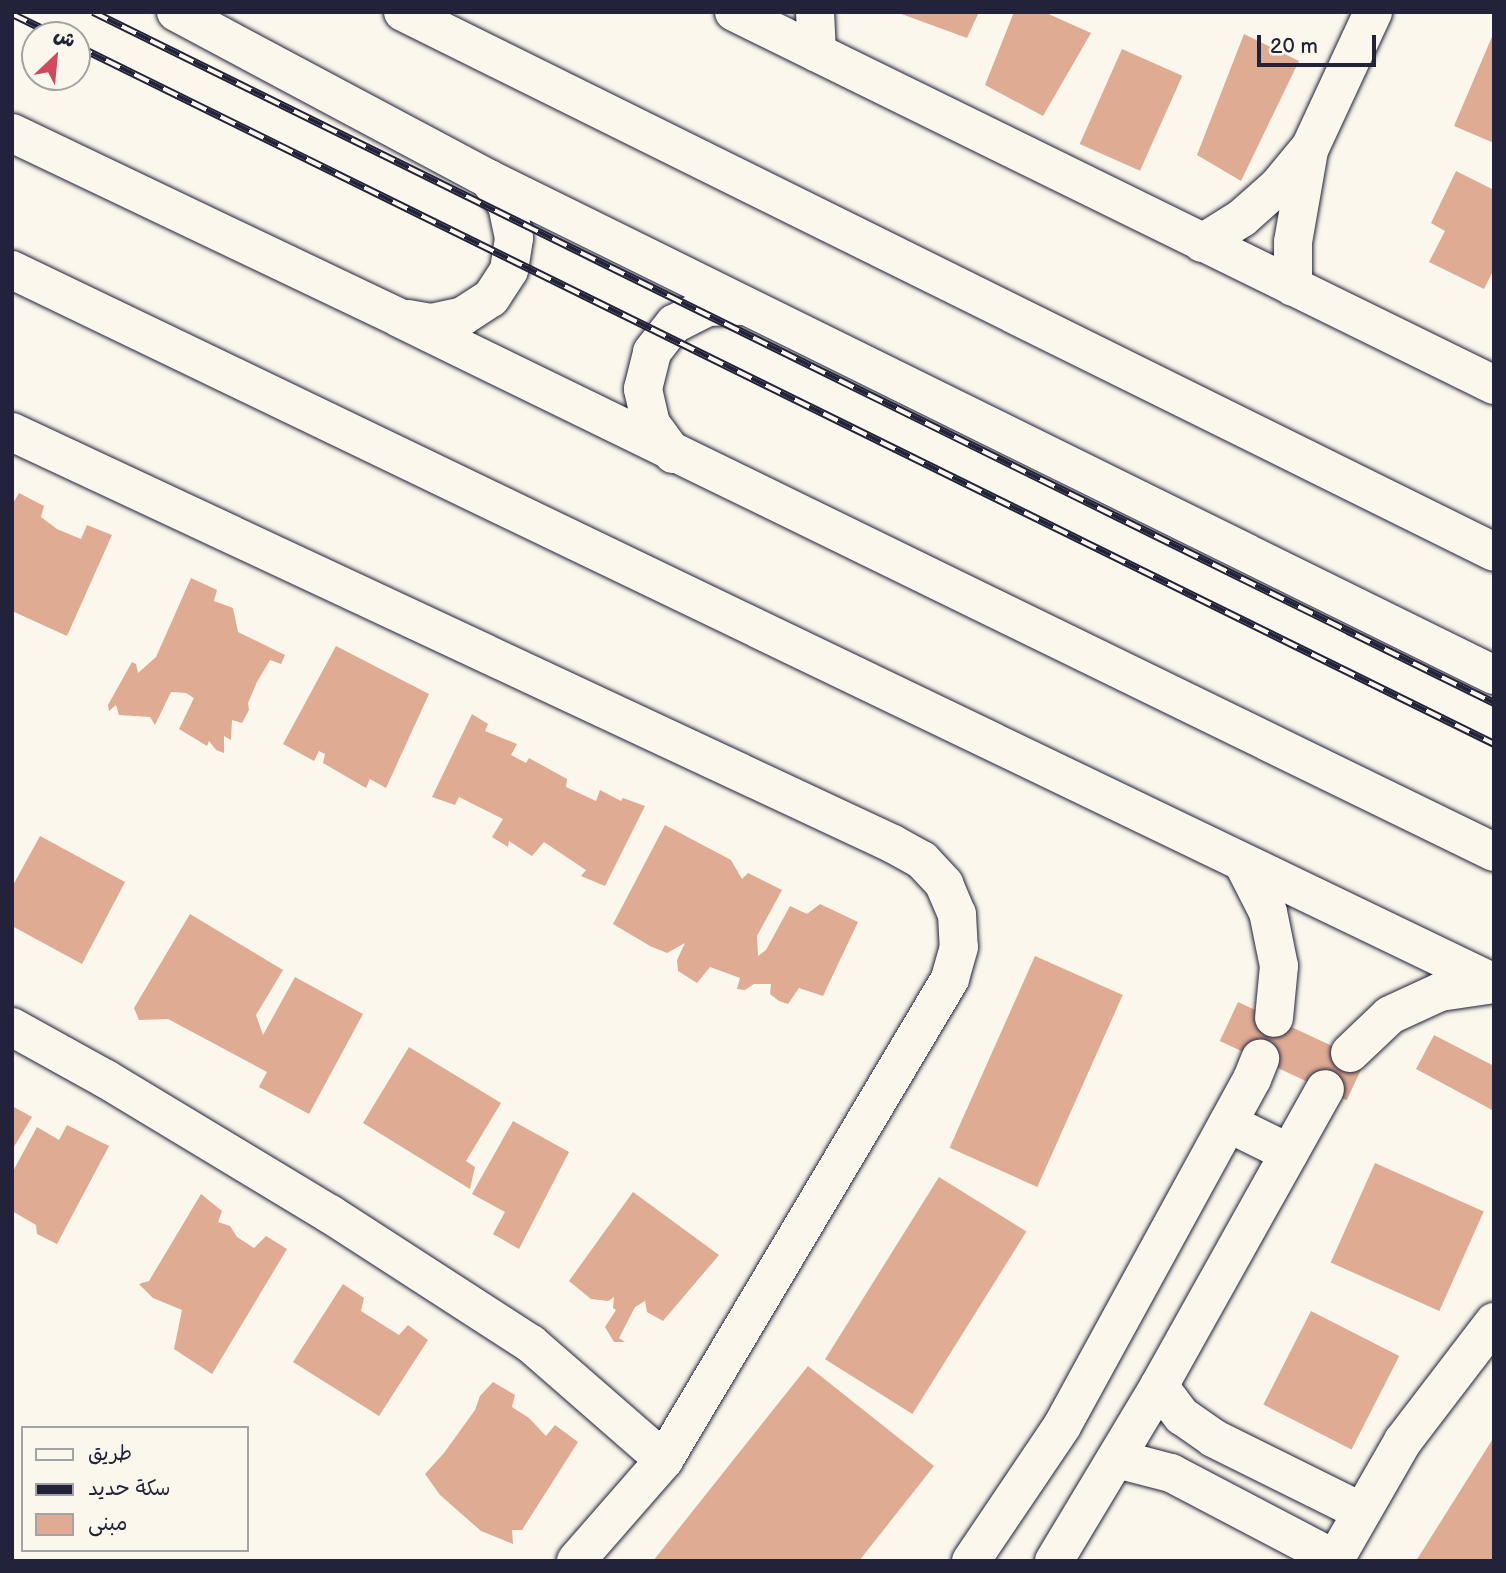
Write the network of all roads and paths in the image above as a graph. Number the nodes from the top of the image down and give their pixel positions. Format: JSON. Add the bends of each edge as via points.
{"nodes":[{"id":1,"x":176,"y":12,"type":"edge"},
{"id":2,"x":403,"y":12,"type":"edge"},
{"id":3,"x":734,"y":12,"type":"edge"},
{"id":4,"x":815,"y":12,"type":"edge"},
{"id":5,"x":1373,"y":12,"type":"edge"},
{"id":6,"x":817,"y":53,"type":"junction"},
{"id":7,"x":12,"y":134,"type":"edge"},
{"id":8,"x":1309,"y":150,"type":"junction"},
{"id":9,"x":489,"y":178,"type":"junction"},
{"id":10,"x":1202,"y":243,"type":"junction"},
{"id":11,"x":12,"y":270,"type":"edge"},
{"id":12,"x":1293,"y":287,"type":"junction"},
{"id":13,"x":744,"y":306,"type":"junction"},
{"id":14,"x":399,"y":318,"type":"junction"},
{"id":15,"x":1494,"y":385,"type":"edge"},
{"id":16,"x":12,"y":432,"type":"edge"},
{"id":17,"x":673,"y":454,"type":"junction"},
{"id":18,"x":1494,"y":552,"type":"edge"},
{"id":19,"x":1494,"y":675,"type":"edge"},
{"id":20,"x":1494,"y":852,"type":"edge"},
{"id":21,"x":1243,"y":863,"type":"junction"},
{"id":22,"x":1494,"y":984,"type":"edge"},
{"id":23,"x":1274,"y":1018,"type":"dead end"},
{"id":24,"x":12,"y":1027,"type":"edge"},
{"id":25,"x":1350,"y":1053,"type":"dead end"},
{"id":26,"x":1260,"y":1059,"type":"dead end"},
{"id":27,"x":1325,"y":1089,"type":"dead end"},
{"id":28,"x":1228,"y":1123,"type":"junction"},
{"id":29,"x":1289,"y":1153,"type":"junction"},
{"id":30,"x":1494,"y":1322,"type":"edge"},
{"id":31,"x":1159,"y":1386,"type":"junction"},
{"id":32,"x":1117,"y":1459,"type":"junction"},
{"id":33,"x":664,"y":1460,"type":"junction"},
{"id":34,"x":1362,"y":1512,"type":"junction"},
{"id":35,"x":1335,"y":1560,"type":"edge"},
{"id":36,"x":576,"y":1561,"type":"edge"},
{"id":37,"x":971,"y":1561,"type":"edge"},
{"id":38,"x":1054,"y":1561,"type":"edge"}],
"edges":[{"from":1,"to":9,"type":"street"},
{"from":2,"to":18,"type":"street"},
{"from":3,"to":6,"type":"street"},
{"from":4,"to":6,"type":"street"},
{"from":5,"to":8,"type":"street"},
{"from":6,"to":10,"type":"street"},
{"from":7,"to":14,"type":"street"},
{"from":8,"to":10,"type":"street","via":[[1242,218]]},
{"from":8,"to":12,"type":"street","via":[[1293,242]]},
{"from":9,"to":13,"type":"street"},
{"from":9,"to":14,"type":"street","via":[[507,205],[514,238],[509,270],[491,298],[463,316],[431,323]]},
{"from":10,"to":12,"type":"street"},
{"from":11,"to":21,"type":"street"},
{"from":12,"to":15,"type":"street"},
{"from":13,"to":17,"type":"street","via":[[707,307],[674,324],[652,352],[643,389],[651,424]]},
{"from":13,"to":19,"type":"street"},
{"from":14,"to":17,"type":"street"},
{"from":16,"to":33,"type":"street","via":[[893,844],[922,860],[944,884],[957,914],[959,947],[950,979]]},
{"from":17,"to":20,"type":"street"},
{"from":21,"to":22,"type":"street"},
{"from":21,"to":23,"type":"street","via":[[1268,912],[1279,966]]},
{"from":22,"to":25,"type":"street","via":[[1440,992],[1390,1015]]},
{"from":24,"to":33,"type":"street","via":[[330,1214],[531,1344]]},
{"from":26,"to":28,"type":"street"},
{"from":27,"to":29,"type":"street"},
{"from":28,"to":29,"type":"street"},
{"from":28,"to":37,"type":"street","via":[[1062,1426]]},
{"from":29,"to":31,"type":"street"},
{"from":30,"to":34,"type":"street","via":[[1403,1441]]},
{"from":31,"to":32,"type":"street"},
{"from":31,"to":34,"type":"street","via":[[1182,1416],[1213,1438]]},
{"from":32,"to":35,"type":"street","via":[[1171,1473]]},
{"from":32,"to":38,"type":"street"},
{"from":33,"to":36,"type":"street"},
{"from":34,"to":35,"type":"street"}]}
